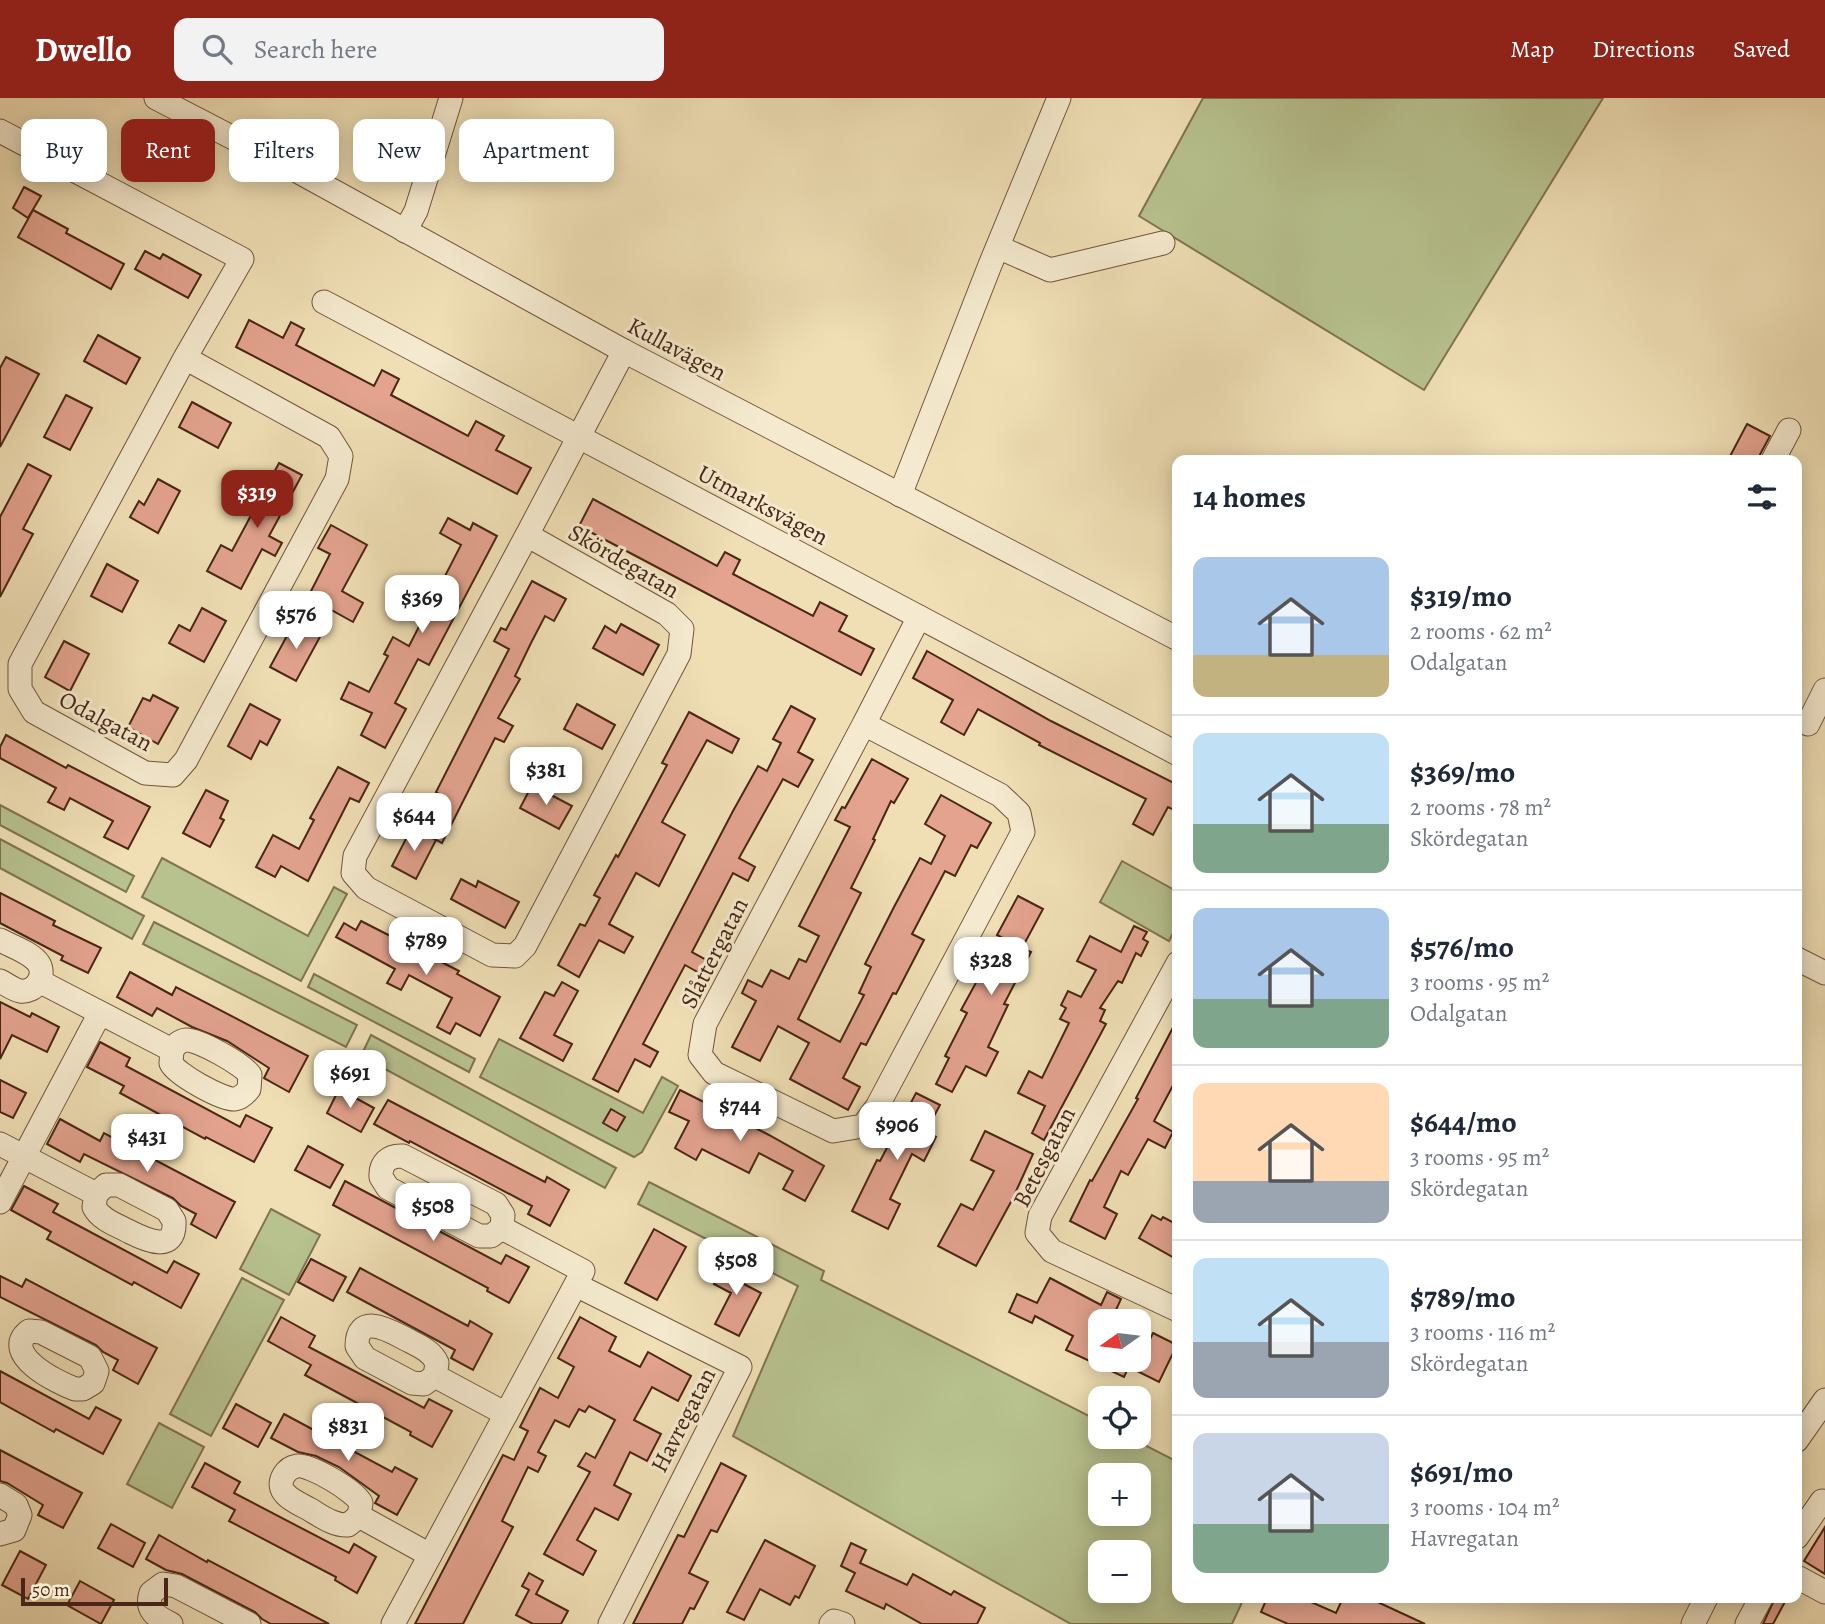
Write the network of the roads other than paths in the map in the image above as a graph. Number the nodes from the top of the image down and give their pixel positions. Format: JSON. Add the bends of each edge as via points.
{"nodes":[{"id":1,"x":156,"y":98,"type":"edge"},
{"id":2,"x":451,"y":98,"type":"edge"},
{"id":3,"x":1059,"y":98,"type":"edge"},
{"id":4,"x":0,"y":131,"type":"edge"},
{"id":5,"x":405,"y":231,"type":"junction"},
{"id":6,"x":1163,"y":243,"type":"dead end"},
{"id":7,"x":998,"y":247,"type":"junction"},
{"id":8,"x":324,"y":302,"type":"dead end"},
{"id":9,"x":624,"y":351,"type":"junction"},
{"id":10,"x":185,"y":358,"type":"junction"},
{"id":11,"x":1789,"y":430,"type":"dead end"},
{"id":12,"x":579,"y":438,"type":"junction"},
{"id":13,"x":1776,"y":455,"type":"edge"},
{"id":14,"x":900,"y":495,"type":"junction"},
{"id":15,"x":527,"y":535,"type":"junction"},
{"id":16,"x":919,"y":617,"type":"junction"},
{"id":17,"x":1172,"y":636,"type":"edge"},
{"id":18,"x":1825,"y":690,"type":"edge"},
{"id":19,"x":864,"y":724,"type":"junction"},
{"id":20,"x":1808,"y":724,"type":"dead end"},
{"id":21,"x":1172,"y":751,"type":"edge"},
{"id":22,"x":0,"y":940,"type":"edge"},
{"id":23,"x":1802,"y":962,"type":"edge"},
{"id":24,"x":1825,"y":973,"type":"edge"},
{"id":25,"x":1172,"y":974,"type":"edge"},
{"id":26,"x":0,"y":981,"type":"edge"},
{"id":27,"x":39,"y":981,"type":"junction"},
{"id":28,"x":100,"y":1013,"type":"junction"},
{"id":29,"x":172,"y":1050,"type":"dead end"},
{"id":30,"x":0,"y":1144,"type":"edge"},
{"id":31,"x":24,"y":1157,"type":"junction"},
{"id":32,"x":96,"y":1194,"type":"dead end"},
{"id":33,"x":0,"y":1202,"type":"edge"},
{"id":34,"x":502,"y":1228,"type":"junction"},
{"id":35,"x":576,"y":1285,"type":"junction"},
{"id":36,"x":1172,"y":1307,"type":"edge"},
{"id":37,"x":435,"y":1376,"type":"dead end"},
{"id":38,"x":1825,"y":1400,"type":"edge"},
{"id":39,"x":506,"y":1414,"type":"junction"},
{"id":40,"x":1802,"y":1433,"type":"edge"},
{"id":41,"x":0,"y":1495,"type":"edge"},
{"id":42,"x":1822,"y":1502,"type":"dead end"},
{"id":43,"x":359,"y":1516,"type":"dead end"},
{"id":44,"x":1802,"y":1530,"type":"edge"},
{"id":45,"x":0,"y":1534,"type":"edge"},
{"id":46,"x":430,"y":1555,"type":"junction"},
{"id":47,"x":1802,"y":1580,"type":"edge"},
{"id":48,"x":1825,"y":1592,"type":"edge"},
{"id":49,"x":1704,"y":1603,"type":"edge"},
{"id":50,"x":1758,"y":1603,"type":"edge"},
{"id":51,"x":171,"y":1624,"type":"edge"},
{"id":52,"x":249,"y":1624,"type":"edge"},
{"id":53,"x":393,"y":1624,"type":"edge"},
{"id":54,"x":610,"y":1624,"type":"edge"},
{"id":55,"x":831,"y":1624,"type":"edge"},
{"id":56,"x":843,"y":1624,"type":"edge"},
{"id":57,"x":1693,"y":1624,"type":"edge"},
{"id":58,"x":1747,"y":1624,"type":"edge"}],
"edges":[{"from":1,"to":5,"type":"street","name":"Kullavägen"},
{"from":2,"to":5,"type":"street"},
{"from":3,"to":7,"type":"street"},
{"from":4,"to":10,"type":"street","name":"Odalgatan","via":[[242,259]]},
{"from":5,"to":9,"type":"street","name":"Kullavägen"},
{"from":6,"to":7,"type":"street","via":[[1050,270]]},
{"from":7,"to":14,"type":"street"},
{"from":8,"to":12,"type":"street","name":"Utmarksvägen"},
{"from":9,"to":12,"type":"street","name":"Skördegatan"},
{"from":9,"to":14,"type":"street","name":"Kullavägen"},
{"from":10,"to":10,"type":"street","name":"Odalgatan","via":[[20,664],[20,689],[34,712],[145,773],[173,775],[186,760],[337,479],[341,456],[329,438]]},
{"from":11,"to":13,"type":"street"},
{"from":12,"to":15,"type":"street","name":"Skördegatan"},
{"from":12,"to":16,"type":"street","name":"Utmarksvägen"},
{"from":14,"to":17,"type":"street","name":"Kullavägen"},
{"from":15,"to":15,"type":"street","name":"Skördegatan","via":[[355,856],[353,873],[366,887],[492,955],[515,957],[526,946],[680,654],[682,629],[667,614]]},
{"from":16,"to":19,"type":"street","name":"Slåttergatan"},
{"from":16,"to":21,"type":"street","name":"Utmarksvägen"},
{"from":18,"to":20,"type":"street"},
{"from":19,"to":19,"type":"street","name":"Slåttergatan","via":[[705,1024],[699,1055],[714,1073],[833,1131],[863,1126],[877,1107],[1023,832],[1019,813],[1000,795]]},
{"from":22,"to":27,"type":"street","via":[[36,961]]},
{"from":23,"to":24,"type":"street"},
{"from":25,"to":36,"type":"street","name":"Betesgatan","via":[[1040,1216],[1037,1233],[1052,1251]]},
{"from":26,"to":27,"type":"street","via":[[24,991]]},
{"from":27,"to":28,"type":"street"},
{"from":28,"to":29,"type":"street"},
{"from":28,"to":31,"type":"street"},
{"from":30,"to":31,"type":"street"},
{"from":31,"to":32,"type":"street"},
{"from":31,"to":33,"type":"street"},
{"from":34,"to":34,"type":"street","via":[[503,1214],[496,1204],[403,1156],[391,1157],[383,1165],[381,1177],[388,1188],[479,1236],[491,1236]]},
{"from":34,"to":35,"type":"street","via":[[583,1271]]},
{"from":35,"to":39,"type":"street"},
{"from":35,"to":54,"type":"street","name":"Havregatan","via":[[740,1367]]},
{"from":37,"to":39,"type":"street"},
{"from":38,"to":40,"type":"street"},
{"from":39,"to":46,"type":"street"},
{"from":41,"to":45,"type":"street","via":[[16,1504],[20,1515],[14,1530]]},
{"from":42,"to":44,"type":"street"},
{"from":43,"to":46,"type":"street"},
{"from":46,"to":53,"type":"street"},
{"from":47,"to":48,"type":"street"},
{"from":49,"to":57,"type":"street"},
{"from":50,"to":58,"type":"street"},
{"from":51,"to":52,"type":"street","via":[[156,1616],[149,1605],[151,1593],[163,1584],[176,1586]]},
{"from":55,"to":56,"type":"street"}]}
